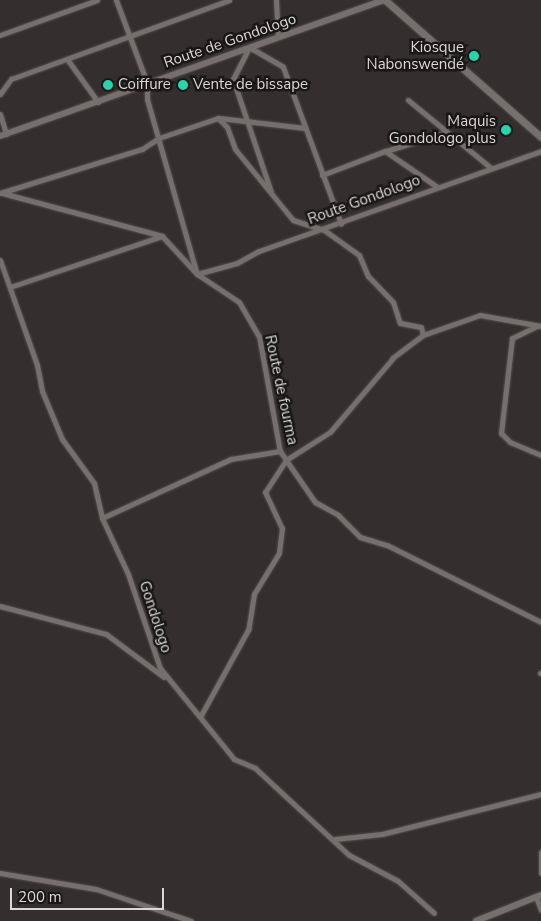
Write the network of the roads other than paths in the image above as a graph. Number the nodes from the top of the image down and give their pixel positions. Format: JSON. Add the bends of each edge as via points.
{"nodes":[{"id":1,"x":97,"y":0,"type":"edge"},
{"id":2,"x":116,"y":0,"type":"edge"},
{"id":3,"x":229,"y":0,"type":"edge"},
{"id":4,"x":276,"y":0,"type":"edge"},
{"id":5,"x":385,"y":0,"type":"edge"},
{"id":6,"x":0,"y":35,"type":"edge"},
{"id":7,"x":278,"y":37,"type":"junction"},
{"id":8,"x":129,"y":38,"type":"junction"},
{"id":9,"x":249,"y":47,"type":"junction"},
{"id":10,"x":67,"y":59,"type":"junction"},
{"id":11,"x":148,"y":83,"type":"junction"},
{"id":12,"x":0,"y":94,"type":"edge"},
{"id":13,"x":408,"y":100,"type":"dead end"},
{"id":14,"x":98,"y":102,"type":"junction"},
{"id":15,"x":0,"y":114,"type":"edge"},
{"id":16,"x":218,"y":118,"type":"junction"},
{"id":17,"x":247,"y":121,"type":"junction"},
{"id":18,"x":305,"y":128,"type":"junction"},
{"id":19,"x":447,"y":132,"type":"junction"},
{"id":20,"x":3,"y":135,"type":"edge"},
{"id":21,"x":541,"y":137,"type":"edge"},
{"id":22,"x":159,"y":138,"type":"junction"},
{"id":23,"x":541,"y":151,"type":"edge"},
{"id":24,"x":385,"y":152,"type":"junction"},
{"id":25,"x":491,"y":168,"type":"junction"},
{"id":26,"x":322,"y":175,"type":"junction"},
{"id":27,"x":436,"y":186,"type":"junction"},
{"id":28,"x":1,"y":193,"type":"edge"},
{"id":29,"x":272,"y":194,"type":"junction"},
{"id":30,"x":341,"y":224,"type":"junction"},
{"id":31,"x":324,"y":230,"type":"junction"},
{"id":32,"x":162,"y":236,"type":"junction"},
{"id":33,"x":0,"y":260,"type":"edge"},
{"id":34,"x":197,"y":274,"type":"junction"},
{"id":35,"x":10,"y":286,"type":"junction"},
{"id":36,"x":539,"y":326,"type":"edge"},
{"id":37,"x":423,"y":335,"type":"junction"},
{"id":38,"x":280,"y":451,"type":"junction"},
{"id":39,"x":541,"y":455,"type":"edge"},
{"id":40,"x":286,"y":460,"type":"junction"},
{"id":41,"x":102,"y":518,"type":"junction"},
{"id":42,"x":0,"y":606,"type":"edge"},
{"id":43,"x":541,"y":622,"type":"edge"},
{"id":44,"x":169,"y":680,"type":"junction"},
{"id":45,"x":200,"y":717,"type":"junction"},
{"id":46,"x":541,"y":794,"type":"edge"},
{"id":47,"x":335,"y":839,"type":"junction"},
{"id":48,"x":541,"y":852,"type":"edge"},
{"id":49,"x":0,"y":873,"type":"edge"},
{"id":50,"x":541,"y":873,"type":"edge"},
{"id":51,"x":539,"y":896,"type":"edge"},
{"id":52,"x":541,"y":910,"type":"edge"},
{"id":53,"x":434,"y":913,"type":"dead end"},
{"id":54,"x":191,"y":921,"type":"edge"},
{"id":55,"x":476,"y":921,"type":"edge"}],
"edges":[{"from":1,"to":6,"type":"street"},
{"from":2,"to":8,"type":"street"},
{"from":3,"to":8,"type":"street"},
{"from":4,"to":7,"type":"street"},
{"from":5,"to":7,"type":"street","name":"Route de Gondologo"},
{"from":5,"to":21,"type":"main road"},
{"from":7,"to":9,"type":"street","name":"Route de Gondologo"},
{"from":8,"to":10,"type":"street"},
{"from":8,"to":11,"type":"street"},
{"from":9,"to":11,"type":"street","name":"Route de Gondologo"},
{"from":9,"to":17,"type":"street","via":[[233,79]]},
{"from":9,"to":18,"type":"street","via":[[283,67]]},
{"from":10,"to":12,"type":"street","via":[[11,79]]},
{"from":10,"to":14,"type":"street"},
{"from":11,"to":14,"type":"street","name":"Route de Gondologo"},
{"from":11,"to":22,"type":"street","via":[[147,99]]},
{"from":13,"to":19,"type":"street"},
{"from":14,"to":20,"type":"street","name":"Route de Gondologo"},
{"from":15,"to":20,"type":"street"},
{"from":16,"to":17,"type":"street"},
{"from":16,"to":22,"type":"street"},
{"from":16,"to":29,"type":"street","via":[[227,127],[235,149]]},
{"from":17,"to":18,"type":"street"},
{"from":17,"to":29,"type":"street"},
{"from":18,"to":26,"type":"street"},
{"from":19,"to":24,"type":"street"},
{"from":19,"to":25,"type":"street"},
{"from":22,"to":28,"type":"street","via":[[142,149]]},
{"from":22,"to":34,"type":"street"},
{"from":23,"to":25,"type":"street","name":"Route Gondologo"},
{"from":24,"to":26,"type":"street"},
{"from":24,"to":27,"type":"street"},
{"from":25,"to":27,"type":"street","name":"Route Gondologo"},
{"from":26,"to":30,"type":"street"},
{"from":27,"to":30,"type":"street","name":"Route Gondologo"},
{"from":28,"to":32,"type":"street"},
{"from":29,"to":31,"type":"street","via":[[293,220]]},
{"from":30,"to":31,"type":"street","name":"Route Gondologo"},
{"from":31,"to":34,"type":"street","name":"Route Gondologo"},
{"from":31,"to":37,"type":"street","via":[[359,255],[368,276],[393,302],[400,323],[421,327]]},
{"from":32,"to":34,"type":"street","name":"Route de fourma"},
{"from":32,"to":35,"type":"street"},
{"from":33,"to":35,"type":"street","name":"Gondologo"},
{"from":34,"to":38,"type":"street","name":"Route de fourma","via":[[239,302],[259,336]]},
{"from":35,"to":41,"type":"street","name":"Gondologo","via":[[42,391],[62,439],[94,483]]},
{"from":36,"to":37,"type":"street","via":[[480,315]]},
{"from":36,"to":39,"type":"street","via":[[512,338],[501,433],[510,442]]},
{"from":37,"to":40,"type":"street","via":[[393,358],[330,432]]},
{"from":38,"to":40,"type":"street","name":"Route de fourma"},
{"from":38,"to":41,"type":"street","via":[[231,459]]},
{"from":40,"to":43,"type":"street","via":[[314,502],[338,515],[360,537],[387,545]]},
{"from":40,"to":45,"type":"street","name":"Route de fourma","via":[[265,492],[282,528],[279,553],[254,594],[248,630]]},
{"from":41,"to":44,"type":"street","name":"Gondologo","via":[[128,574],[153,655]]},
{"from":42,"to":44,"type":"street","via":[[106,634]]},
{"from":44,"to":45,"type":"street","name":"Gondologo"},
{"from":45,"to":47,"type":"street","name":"Gondologo","via":[[234,759],[255,768],[288,802]]},
{"from":46,"to":47,"type":"street","via":[[382,834]]},
{"from":47,"to":53,"type":"street","name":"Gondologo","via":[[349,855],[398,881]]},
{"from":48,"to":50,"type":"street"},
{"from":49,"to":54,"type":"street","via":[[96,888]]},
{"from":51,"to":52,"type":"street"},
{"from":51,"to":55,"type":"street"}]}
